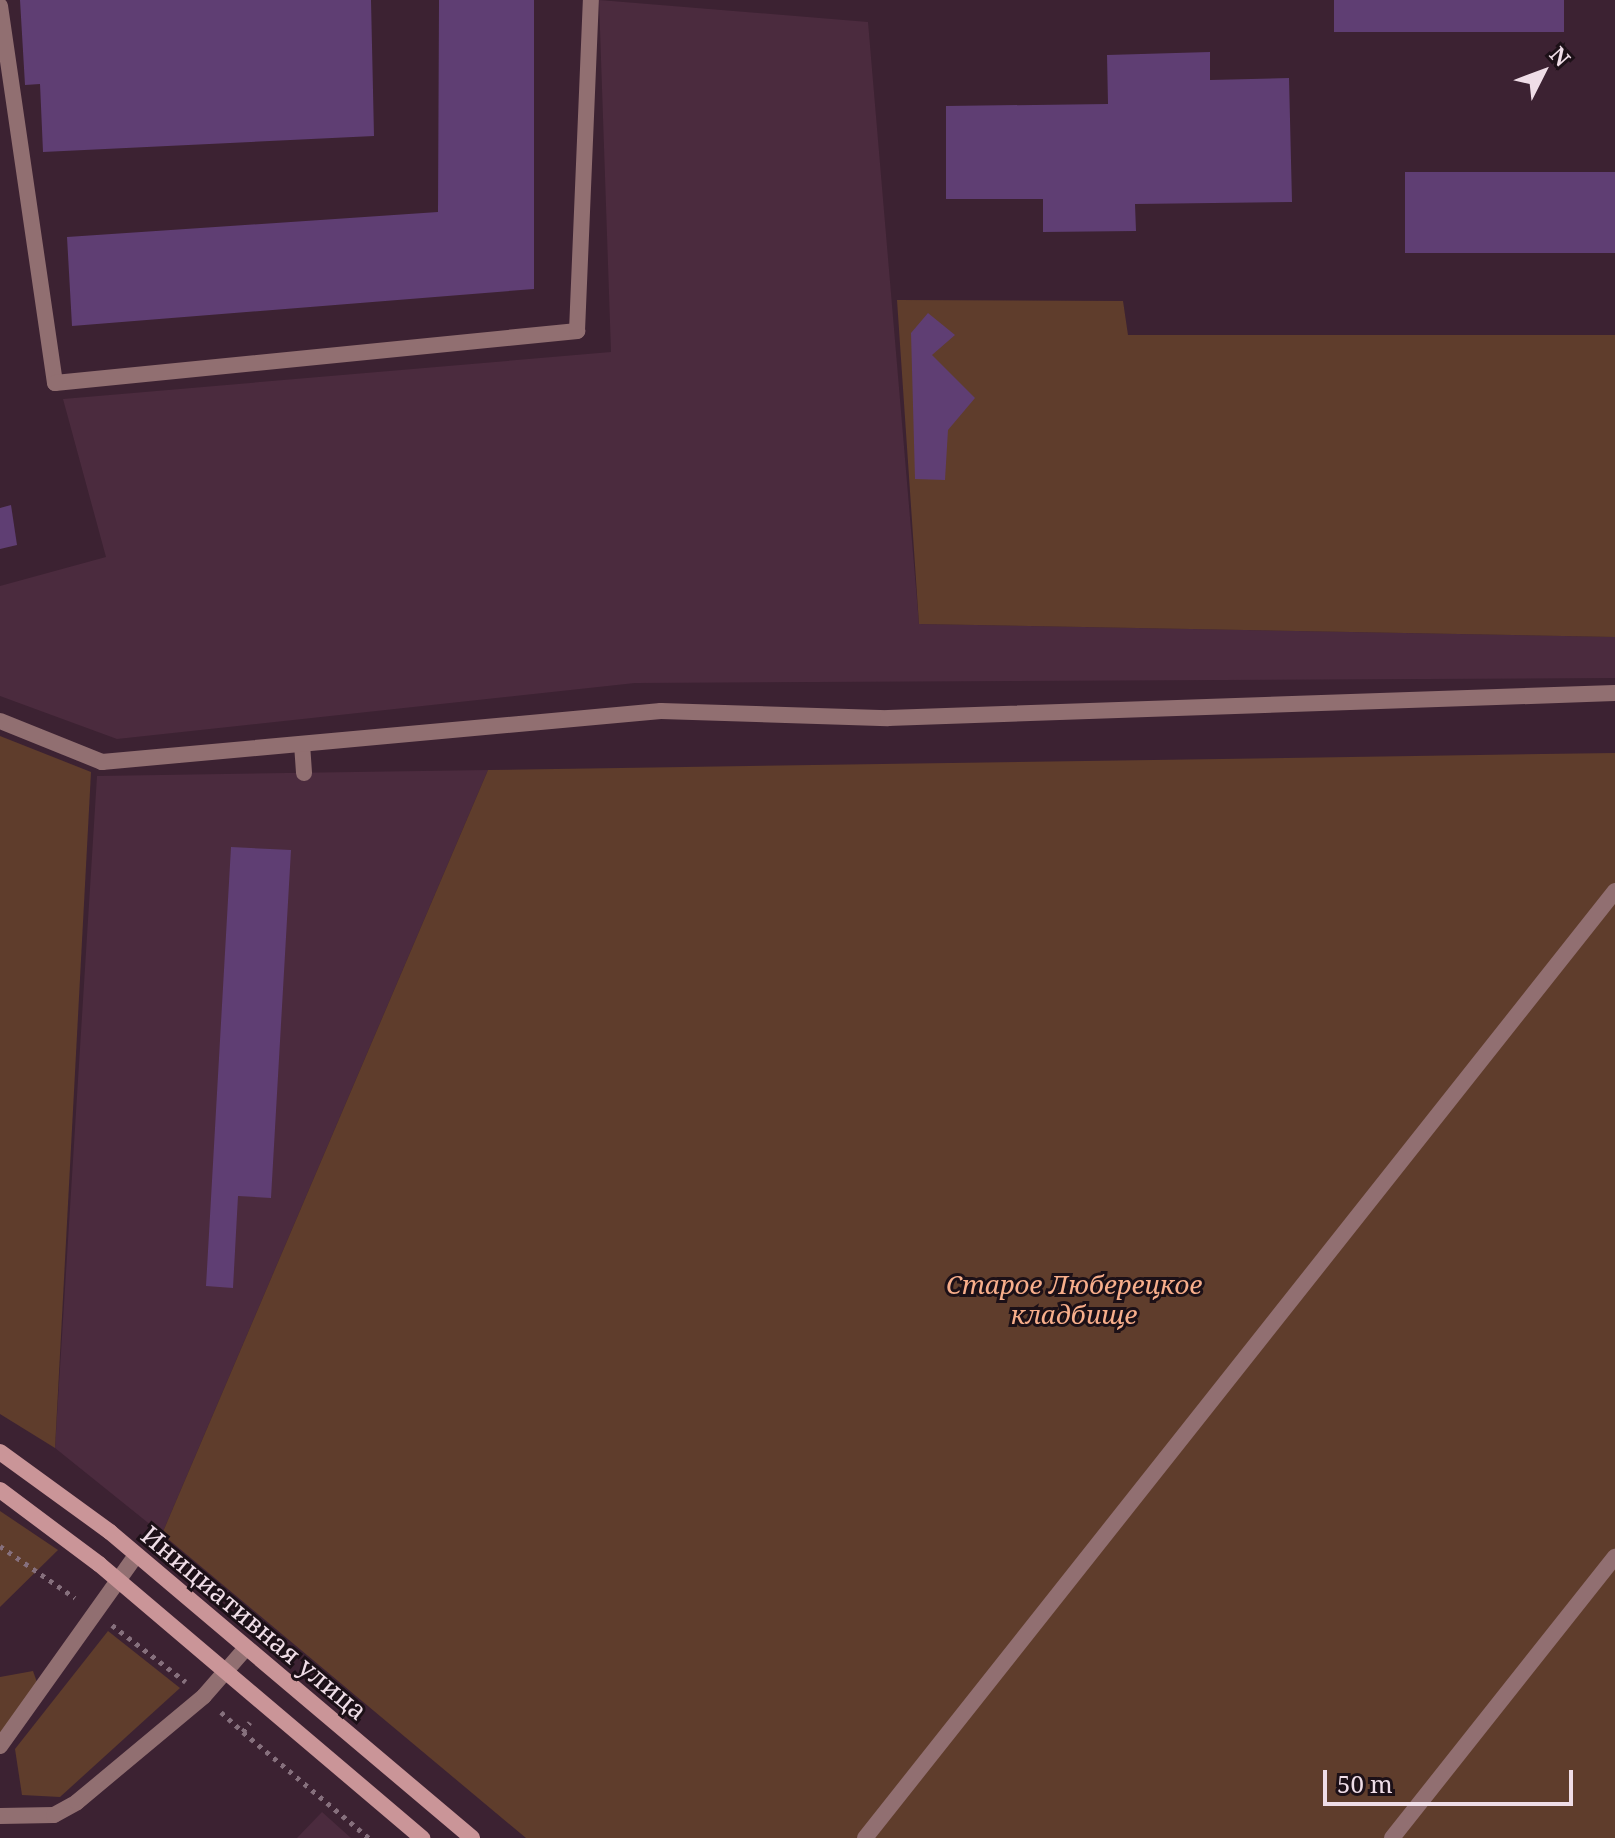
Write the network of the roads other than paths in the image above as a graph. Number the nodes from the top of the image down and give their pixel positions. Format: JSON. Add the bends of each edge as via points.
{"nodes":[{"id":1,"x":591,"y":0,"type":"edge"},
{"id":2,"x":0,"y":6,"type":"edge"},
{"id":3,"x":1615,"y":693,"type":"edge"},
{"id":4,"x":0,"y":721,"type":"edge"},
{"id":5,"x":302,"y":744,"type":"junction"},
{"id":6,"x":304,"y":773,"type":"dead end"},
{"id":7,"x":1615,"y":891,"type":"edge"},
{"id":8,"x":0,"y":1452,"type":"edge"},
{"id":9,"x":0,"y":1490,"type":"edge"},
{"id":10,"x":136,"y":1555,"type":"junction"},
{"id":11,"x":1615,"y":1557,"type":"edge"},
{"id":12,"x":117,"y":1580,"type":"junction"},
{"id":13,"x":246,"y":1648,"type":"junction"},
{"id":14,"x":227,"y":1671,"type":"junction"},
{"id":15,"x":0,"y":1746,"type":"edge"},
{"id":16,"x":0,"y":1816,"type":"edge"},
{"id":17,"x":422,"y":1838,"type":"edge"},
{"id":18,"x":472,"y":1838,"type":"edge"},
{"id":19,"x":865,"y":1838,"type":"edge"},
{"id":20,"x":1392,"y":1838,"type":"edge"}],
"edges":[{"from":1,"to":2,"type":"street","via":[[577,331],[55,383]]},
{"from":3,"to":5,"type":"street","via":[[888,718],[661,711]]},
{"from":4,"to":5,"type":"street","via":[[102,762]]},
{"from":5,"to":6,"type":"street"},
{"from":7,"to":19,"type":"street"},
{"from":8,"to":10,"type":"main road","name":"Инициативная улица"},
{"from":9,"to":12,"type":"main road","name":"Инициативная улица"},
{"from":10,"to":12,"type":"street"},
{"from":10,"to":13,"type":"main road","name":"Инициативная улица"},
{"from":11,"to":20,"type":"street"},
{"from":12,"to":14,"type":"main road","name":"Инициативная улица"},
{"from":12,"to":15,"type":"street"},
{"from":13,"to":14,"type":"street"},
{"from":13,"to":18,"type":"main road","name":"Инициативная улица"},
{"from":14,"to":16,"type":"street","via":[[77,1802],[54,1815]]},
{"from":14,"to":17,"type":"main road","name":"Инициативная улица"}]}
